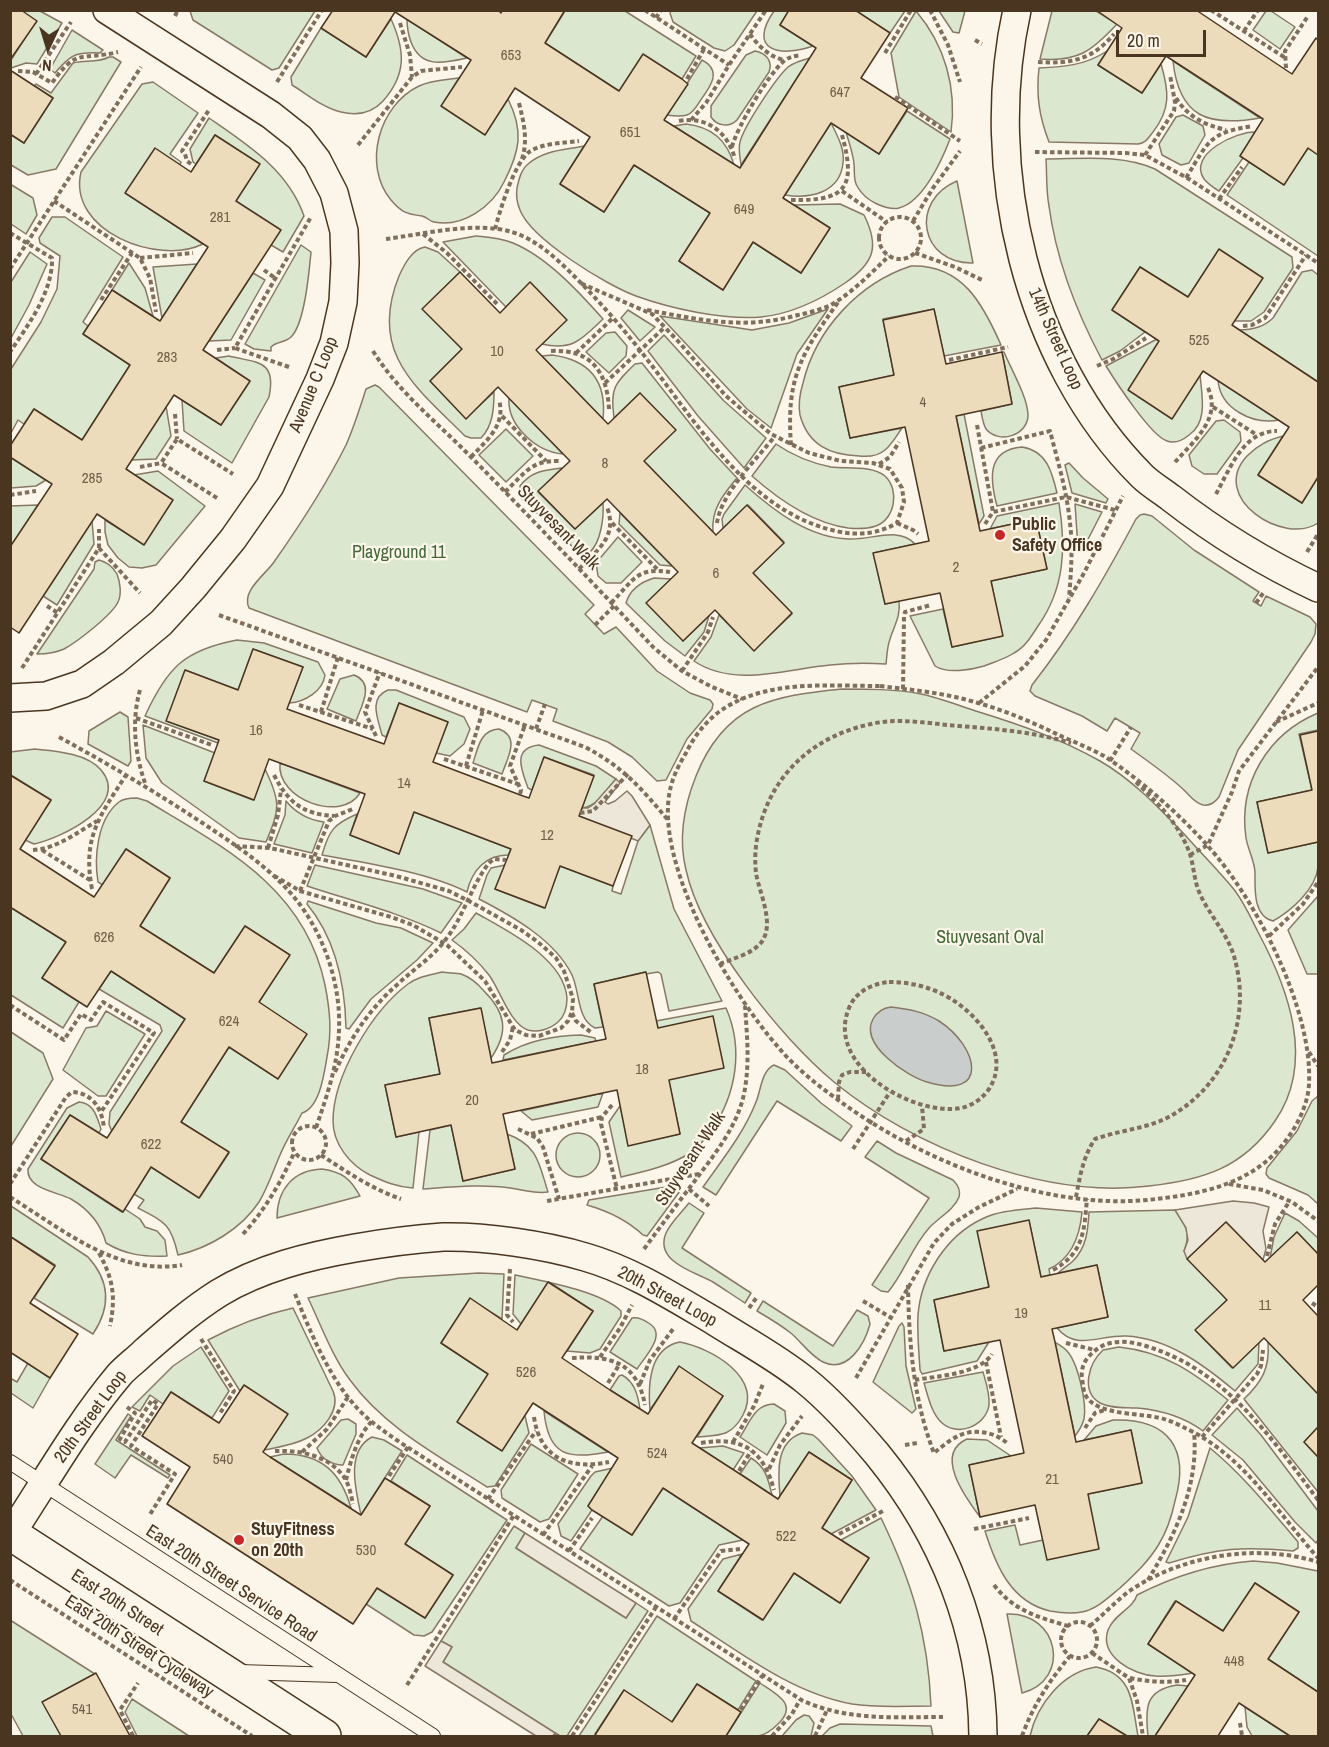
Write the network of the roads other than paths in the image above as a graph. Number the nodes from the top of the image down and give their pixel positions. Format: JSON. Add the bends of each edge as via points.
{"nodes":[{"id":1,"x":107,"y":10,"type":"edge"},
{"id":2,"x":1017,"y":10,"type":"edge"},
{"id":3,"x":1318,"y":588,"type":"edge"},
{"id":4,"x":10,"y":698,"type":"edge"},
{"id":5,"x":10,"y":1462,"type":"edge"},
{"id":6,"x":44,"y":1484,"type":"junction"},
{"id":7,"x":11,"y":1534,"type":"edge"},
{"id":8,"x":224,"y":1672,"type":"junction"},
{"id":9,"x":339,"y":1675,"type":"junction"},
{"id":10,"x":324,"y":1737,"type":"edge"},
{"id":11,"x":433,"y":1737,"type":"edge"},
{"id":12,"x":983,"y":1737,"type":"edge"}],
"edges":[{"from":1,"to":4,"type":"street","name":"Avenue C Loop","via":[[271,115],[300,138],[334,193],[344,231],[343,302],[320,380],[270,486],[194,588],[161,623],[82,684],[46,696]]},
{"from":2,"to":3,"type":"street","name":"14th Street Loop","via":[[1007,66],[1010,190],[1019,245],[1036,302],[1065,370],[1097,423],[1143,477],[1241,546]]},
{"from":5,"to":6,"type":"lane","name":"East 20th Street Service Road"},
{"from":6,"to":7,"type":"street","name":"20th Street Loop"},
{"from":6,"to":9,"type":"lane","name":"East 20th Street Service Road"},
{"from":6,"to":12,"type":"street","name":"20th Street Loop","via":[[121,1373],[170,1328],[220,1292],[265,1271],[325,1254],[446,1237],[519,1243],[587,1257],[639,1278],[804,1379],[839,1411],[900,1482],[946,1561],[967,1619],[979,1682]]},
{"from":7,"to":8,"type":"street","name":"East 20th Street"},
{"from":8,"to":9,"type":"lane"},
{"from":8,"to":10,"type":"street","name":"East 20th Street"},
{"from":9,"to":11,"type":"lane","name":"East 20th Street Service Road"}]}
